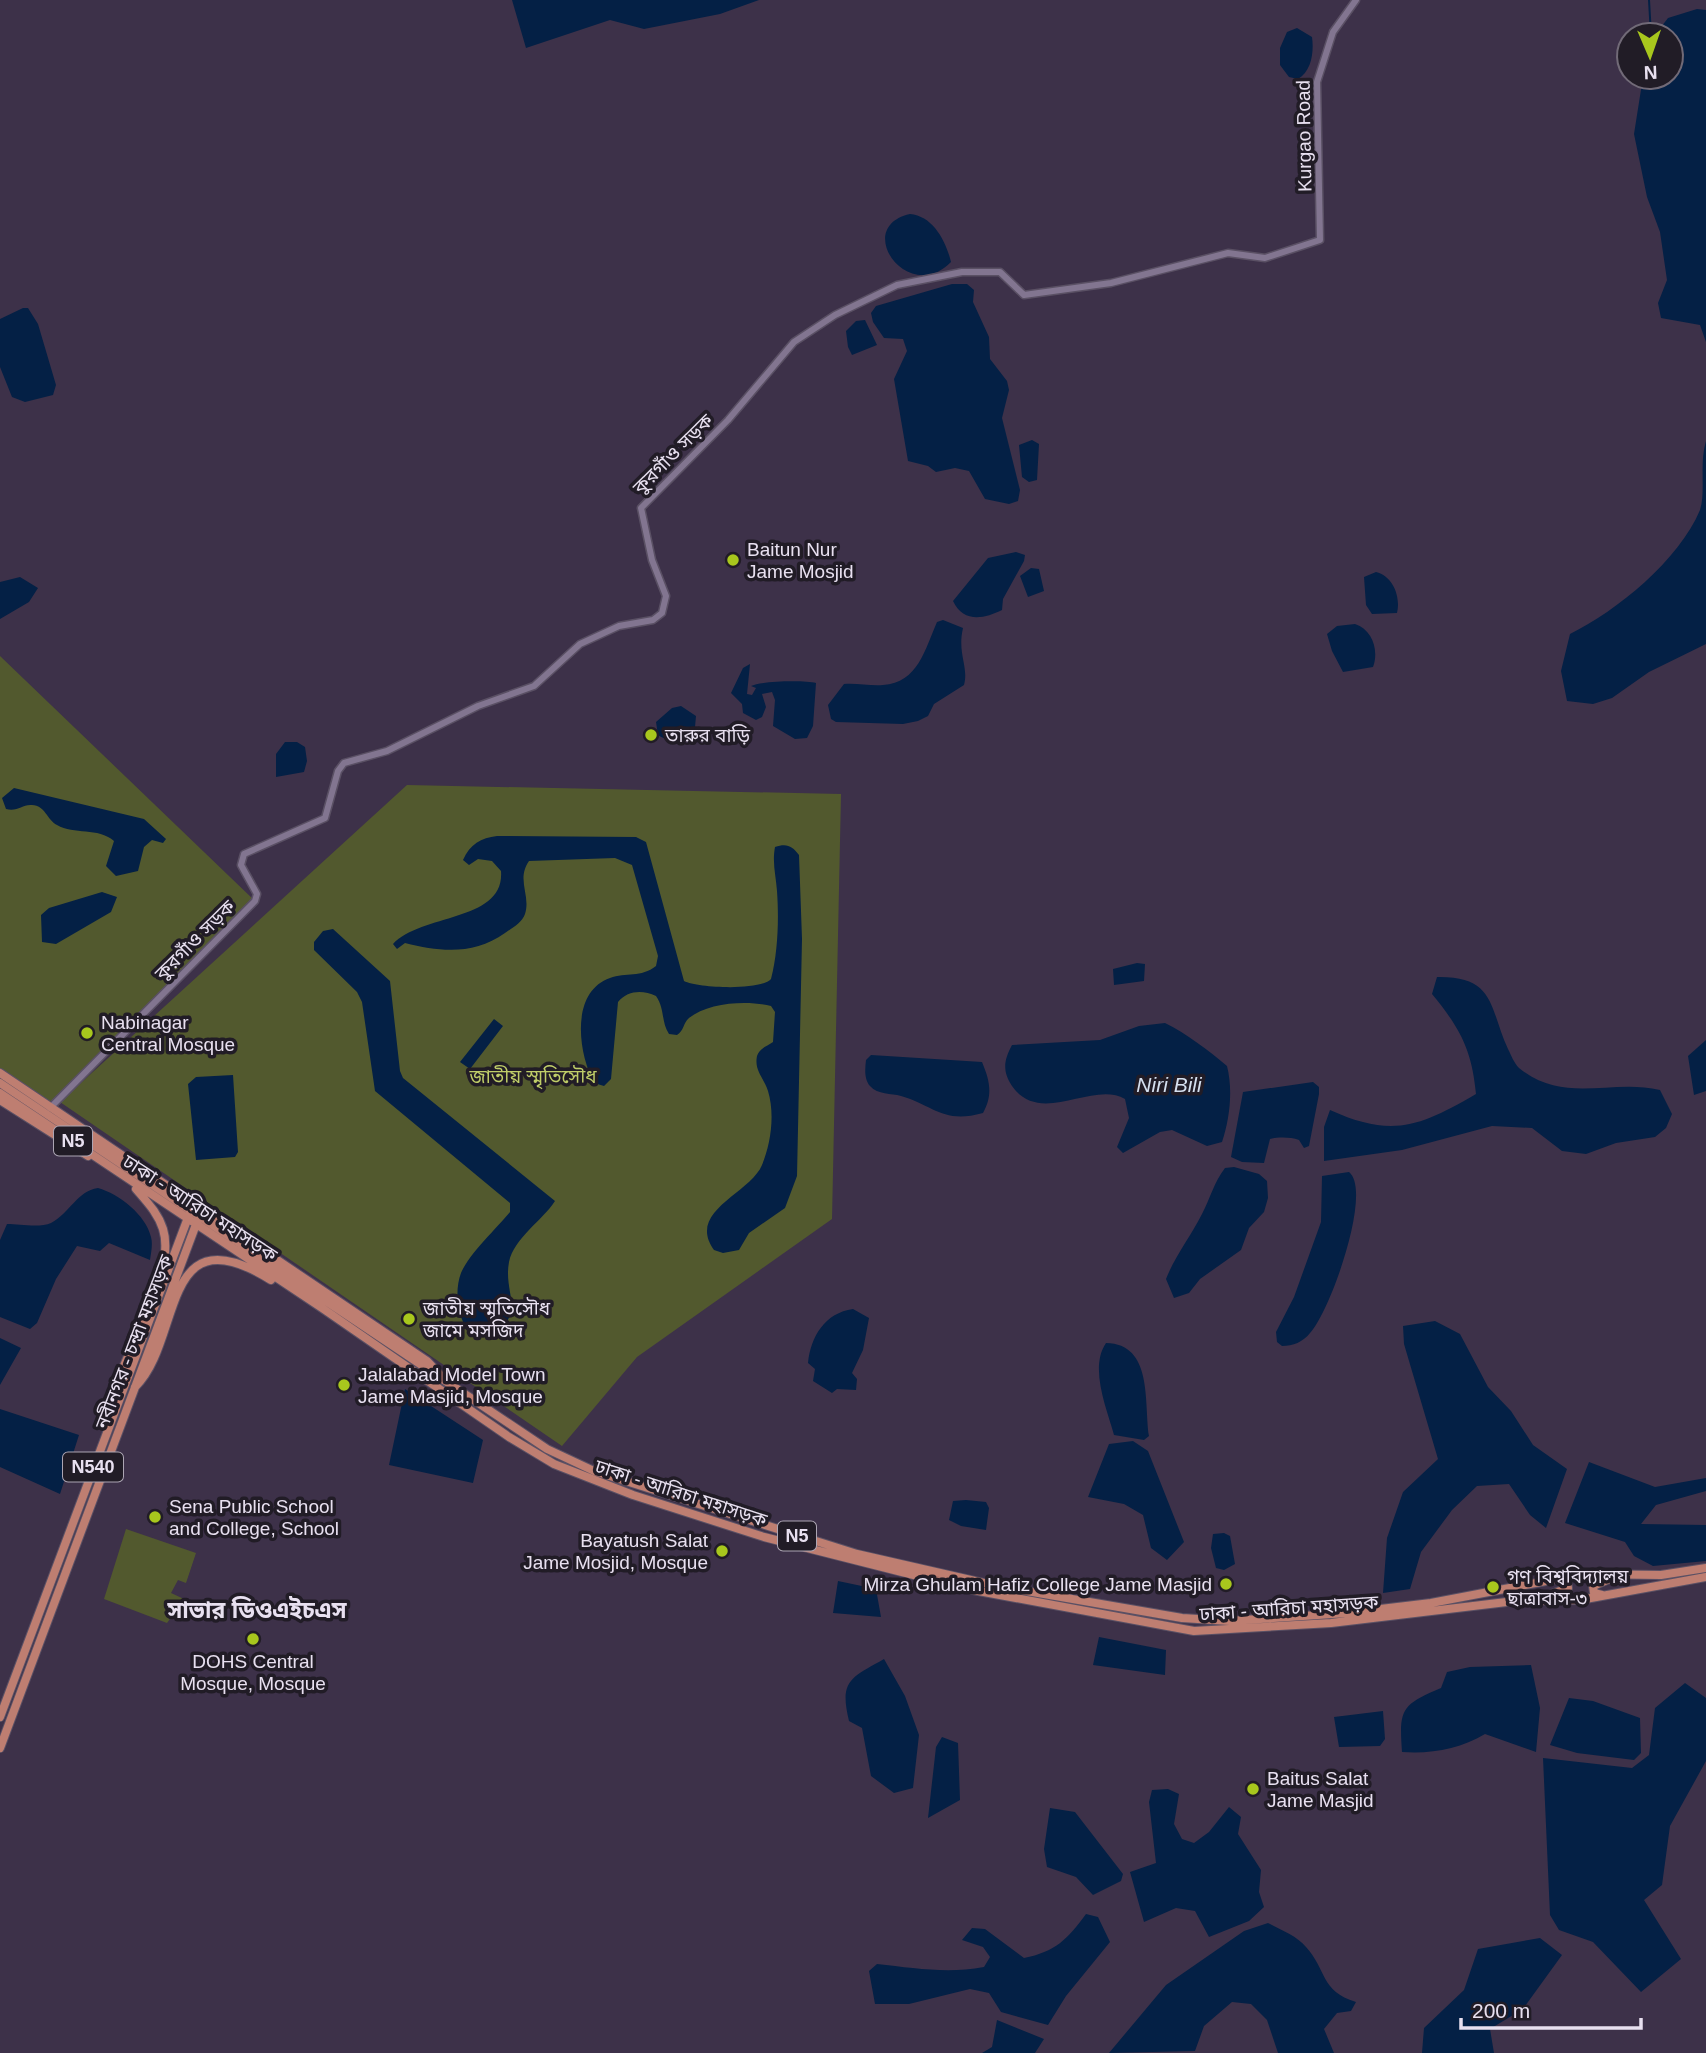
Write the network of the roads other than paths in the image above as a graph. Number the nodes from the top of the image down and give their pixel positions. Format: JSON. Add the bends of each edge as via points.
{"nodes":[{"id":1,"x":1356,"y":0,"type":"edge"},
{"id":2,"x":1320,"y":240,"type":"joint"},
{"id":3,"x":0,"y":1073,"type":"edge"},
{"id":4,"x":0,"y":1083,"type":"edge"},
{"id":5,"x":0,"y":1093,"type":"edge"},
{"id":6,"x":0,"y":1100,"type":"edge"},
{"id":7,"x":51,"y":1108,"type":"junction"},
{"id":8,"x":95,"y":1157,"type":"junction"},
{"id":9,"x":130,"y":1181,"type":"junction"},
{"id":10,"x":190,"y":1213,"type":"junction"},
{"id":11,"x":198,"y":1219,"type":"junction"},
{"id":12,"x":188,"y":1230,"type":"junction"},
{"id":13,"x":299,"y":1293,"type":"junction"},
{"id":14,"x":447,"y":1384,"type":"junction"},
{"id":15,"x":123,"y":1386,"type":"junction"},
{"id":16,"x":133,"y":1390,"type":"junction"},
{"id":17,"x":1706,"y":1568,"type":"edge"},
{"id":18,"x":1625,"y":1574,"type":"junction"},
{"id":19,"x":1559,"y":1577,"type":"junction"},
{"id":20,"x":1706,"y":1577,"type":"edge"},
{"id":21,"x":1605,"y":1596,"type":"junction"},
{"id":22,"x":1533,"y":1600,"type":"junction"},
{"id":23,"x":0,"y":1717,"type":"edge"},
{"id":24,"x":0,"y":1748,"type":"edge"}],
"edges":[{"from":1,"to":2,"type":"street","name":"Kurgao Road","via":[[1332,32],[1317,82]]},
{"from":2,"to":7,"type":"street","name":"কুরগাঁও সড়ক","via":[[1265,258],[1228,253],[1111,283],[1024,295],[1000,272],[950,274],[897,285],[860,300],[804,335],[641,508],[652,560],[666,596],[662,613],[580,644],[534,686],[478,706],[387,751],[344,763],[324,818],[244,854],[241,865],[257,894],[255,901]]},
{"from":3,"to":7,"type":"highway"},
{"from":4,"to":10,"type":"highway","number":"N5"},
{"from":5,"to":8,"type":"highway","name":"ঢাকা - আরিচা মহাসড়ক","number":"N5"},
{"from":6,"to":8,"type":"highway","via":[[81,1153]]},
{"from":7,"to":14,"type":"highway","via":[[427,1361]]},
{"from":8,"to":9,"type":"highway","name":"ঢাকা - আরিচা মহাসড়ক","number":"N5"},
{"from":9,"to":10,"type":"highway","name":"ঢাকা - আরিচা মহাসড়ক","number":"N5"},
{"from":9,"to":15,"type":"highway","via":[[160,1221],[165,1252],[163,1270],[123,1368]]},
{"from":10,"to":11,"type":"highway","name":"ঢাকা - আরিচা মহাসড়ক","number":"N5"},
{"from":10,"to":12,"type":"highway","name":"নবীনগর - চন্দ্রা মহাসড়ক","number":"N540"},
{"from":11,"to":12,"type":"highway","name":"নবীনগর - চন্দ্রা মহাসড়ক","number":"N540"},
{"from":11,"to":13,"type":"highway","name":"ঢাকা - আরিচা মহাসড়ক","number":"N5"},
{"from":11,"to":14,"type":"highway","number":"N5"},
{"from":12,"to":15,"type":"highway","name":"নবীনগর - চন্দ্রা মহাসড়ক","number":"N540"},
{"from":12,"to":16,"type":"highway","name":"নবীনগর - চন্দ্রা মহাসড়ক","number":"N540"},
{"from":13,"to":16,"type":"highway","via":[[235,1262],[205,1264],[192,1270],[177,1294],[146,1376]]},
{"from":13,"to":22,"type":"highway","name":"ঢাকা - আরিচা মহাসড়ক","number":"N5","via":[[554,1464],[678,1510],[869,1566],[1075,1611],[1194,1631],[1343,1622]]},
{"from":14,"to":19,"type":"highway","number":"N5","via":[[529,1438],[594,1471],[857,1554],[1071,1601],[1230,1621],[1431,1604]]},
{"from":15,"to":23,"type":"highway","name":"নবীনগর - চন্দ্রা মহাসড়ক","number":"N540"},
{"from":16,"to":24,"type":"highway","name":"নবীনগর - চন্দ্রা মহাসড়ক","number":"N540"},
{"from":17,"to":18,"type":"highway","number":"N5","via":[[1661,1575]]},
{"from":18,"to":19,"type":"highway","number":"N5"},
{"from":18,"to":21,"type":"highway","via":[[1593,1586],[1594,1593]]},
{"from":19,"to":22,"type":"highway","via":[[1567,1581],[1564,1592]]},
{"from":20,"to":21,"type":"highway","name":"ঢাকা - আরিচা মহাসড়ক","number":"N5"},
{"from":21,"to":22,"type":"highway","name":"ঢাকা - আরিচা মহাসড়ক","number":"N5"}]}
